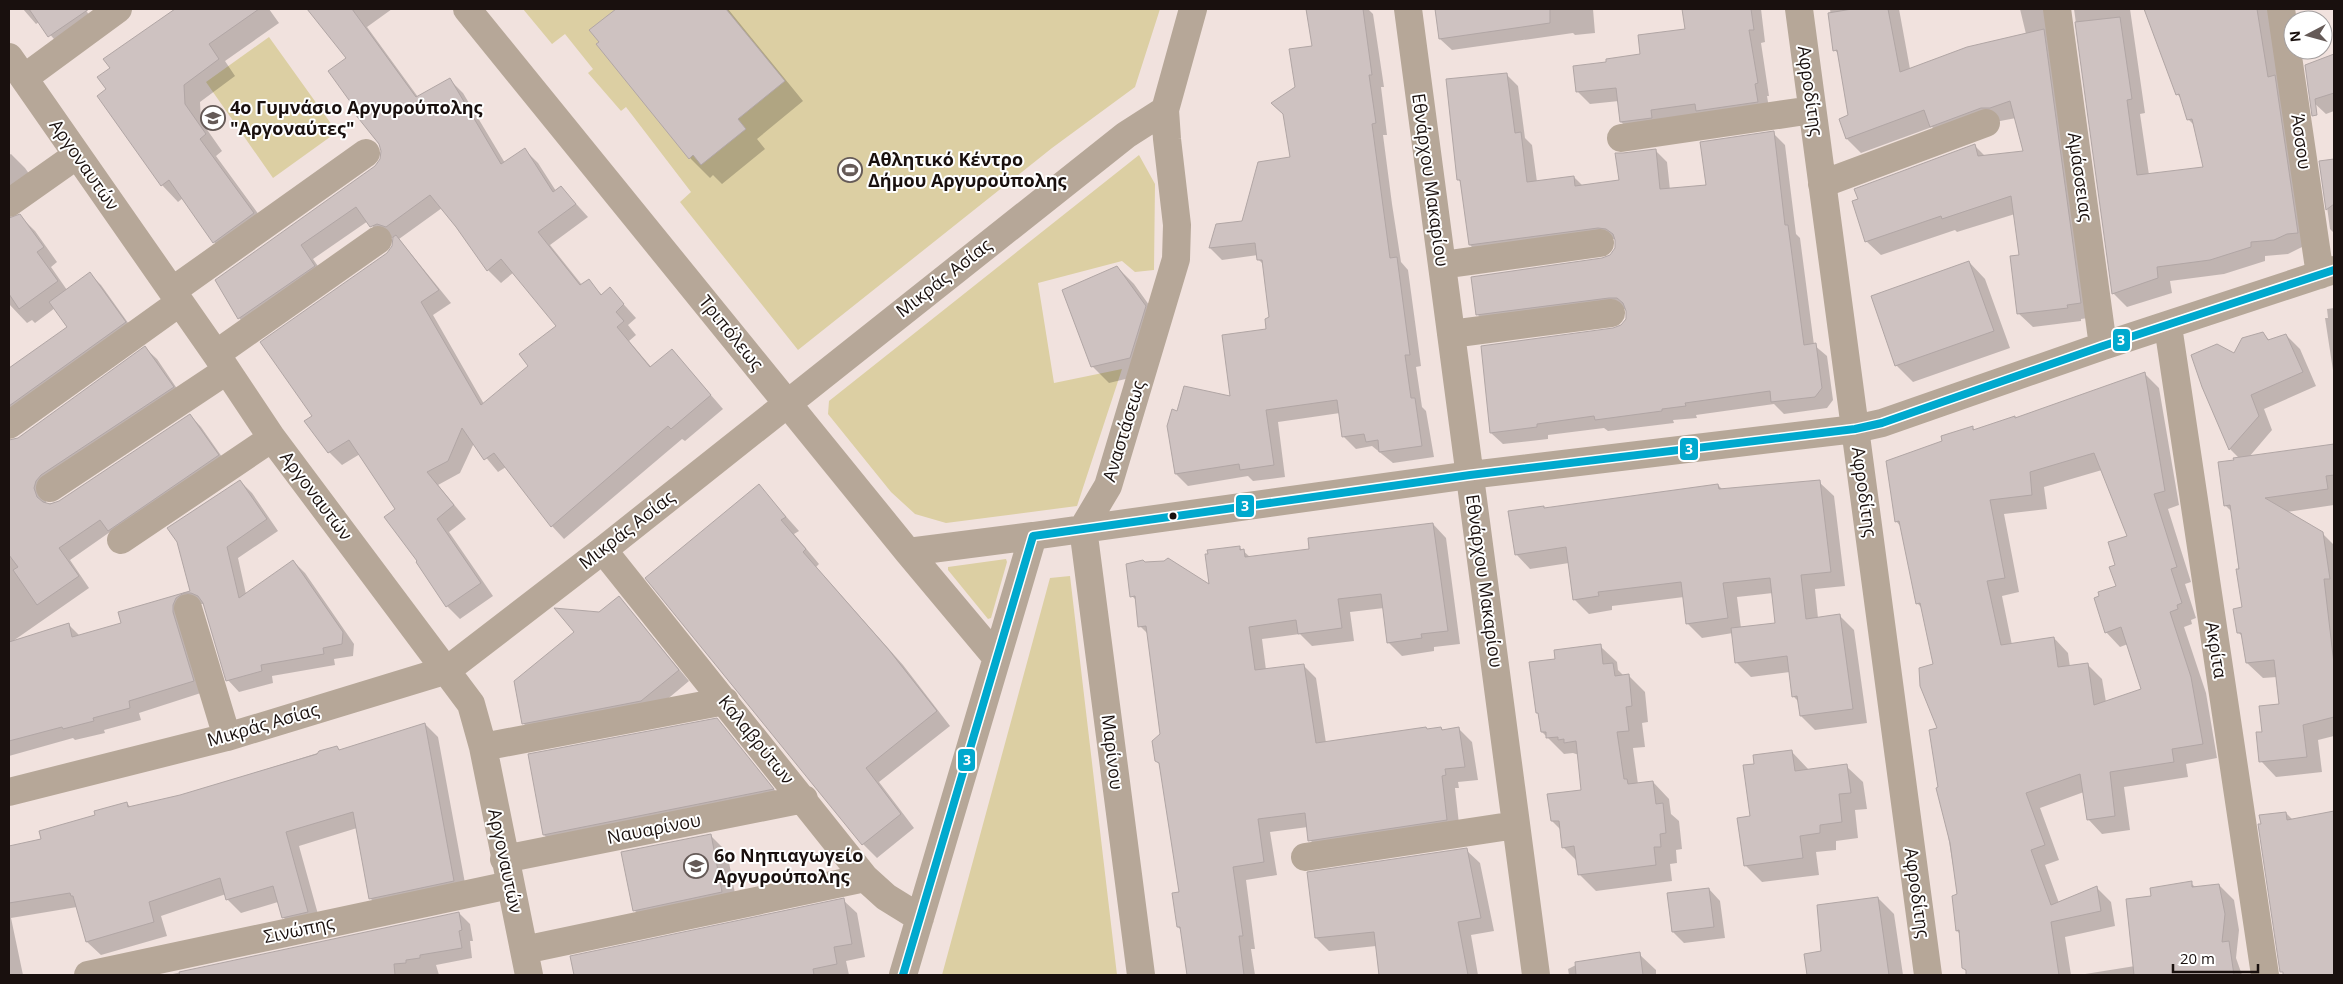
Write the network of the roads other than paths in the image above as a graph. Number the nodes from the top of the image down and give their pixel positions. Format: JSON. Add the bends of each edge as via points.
{"nodes":[{"id":1,"x":118,"y":9,"type":"edge"},
{"id":2,"x":467,"y":9,"type":"edge"},
{"id":3,"x":1193,"y":9,"type":"edge"},
{"id":4,"x":1408,"y":9,"type":"edge"},
{"id":5,"x":1799,"y":9,"type":"edge"},
{"id":6,"x":2057,"y":9,"type":"edge"},
{"id":7,"x":2281,"y":9,"type":"edge"},
{"id":8,"x":16,"y":68,"type":"edge"},
{"id":9,"x":1165,"y":110,"type":"junction"},
{"id":10,"x":1812,"y":110,"type":"junction"},
{"id":11,"x":1986,"y":123,"type":"dead end"},
{"id":12,"x":1620,"y":138,"type":"dead end"},
{"id":13,"x":366,"y":153,"type":"dead end"},
{"id":14,"x":78,"y":155,"type":"junction"},
{"id":15,"x":1822,"y":184,"type":"junction"},
{"id":16,"x":9,"y":203,"type":"edge"},
{"id":17,"x":378,"y":240,"type":"dead end"},
{"id":18,"x":1600,"y":243,"type":"dead end"},
{"id":19,"x":1442,"y":265,"type":"junction"},
{"id":20,"x":2327,"y":273,"type":"edge"},
{"id":21,"x":176,"y":297,"type":"junction"},
{"id":22,"x":1611,"y":313,"type":"dead end"},
{"id":23,"x":2168,"y":326,"type":"junction"},
{"id":24,"x":1451,"y":334,"type":"junction"},
{"id":25,"x":2103,"y":346,"type":"junction"},
{"id":26,"x":221,"y":362,"type":"junction"},
{"id":27,"x":788,"y":402,"type":"junction"},
{"id":28,"x":9,"y":425,"type":"edge"},
{"id":29,"x":1855,"y":429,"type":"junction"},
{"id":30,"x":272,"y":438,"type":"junction"},
{"id":31,"x":1470,"y":475,"type":"junction"},
{"id":32,"x":50,"y":488,"type":"dead end"},
{"id":33,"x":1083,"y":528,"type":"junction"},
{"id":34,"x":1033,"y":536,"type":"junction"},
{"id":35,"x":121,"y":540,"type":"dead end"},
{"id":36,"x":603,"y":550,"type":"junction"},
{"id":37,"x":908,"y":552,"type":"junction"},
{"id":38,"x":188,"y":608,"type":"dead end"},
{"id":39,"x":996,"y":656,"type":"junction"},
{"id":40,"x":447,"y":670,"type":"junction"},
{"id":41,"x":725,"y":702,"type":"junction"},
{"id":42,"x":227,"y":737,"type":"junction"},
{"id":43,"x":483,"y":747,"type":"junction"},
{"id":44,"x":9,"y":792,"type":"edge"},
{"id":45,"x":804,"y":799,"type":"junction"},
{"id":46,"x":1516,"y":825,"type":"junction"},
{"id":47,"x":1305,"y":857,"type":"dead end"},
{"id":48,"x":504,"y":859,"type":"junction"},
{"id":49,"x":866,"y":878,"type":"junction"},
{"id":50,"x":510,"y":885,"type":"junction"},
{"id":51,"x":920,"y":918,"type":"junction"},
{"id":52,"x":526,"y":962,"type":"edge"},
{"id":53,"x":88,"y":975,"type":"edge"},
{"id":54,"x":903,"y":975,"type":"edge"},
{"id":55,"x":1141,"y":975,"type":"edge"},
{"id":56,"x":1536,"y":975,"type":"edge"},
{"id":57,"x":1928,"y":975,"type":"edge"},
{"id":58,"x":2265,"y":975,"type":"edge"}],
"edges":[{"from":1,"to":8,"type":"street"},
{"from":2,"to":27,"type":"street","name":"Τριπόλεως"},
{"from":3,"to":9,"type":"street","name":"Αναστάσεως"},
{"from":4,"to":19,"type":"street","name":"Εθνάρχου Μακαρίου"},
{"from":5,"to":10,"type":"street","name":"Αφροδίτης"},
{"from":6,"to":25,"type":"street","name":"Αμάσσειας"},
{"from":7,"to":20,"type":"street","name":"Άσσου"},
{"from":8,"to":14,"type":"street","name":"Αργοναυτών"},
{"from":9,"to":27,"type":"street","name":"Μικράς Ασίας","via":[[1126,135]]},
{"from":9,"to":33,"type":"street","name":"Αναστάσεως","via":[[1177,225],[1176,259],[1108,486]]},
{"from":10,"to":12,"type":"street"},
{"from":10,"to":15,"type":"street","name":"Αφροδίτης"},
{"from":11,"to":15,"type":"street"},
{"from":13,"to":21,"type":"street"},
{"from":14,"to":16,"type":"street"},
{"from":14,"to":21,"type":"street","name":"Αργοναυτών"},
{"from":15,"to":29,"type":"street","name":"Αφροδίτης"},
{"from":17,"to":26,"type":"street"},
{"from":18,"to":19,"type":"street"},
{"from":19,"to":24,"type":"street","name":"Εθνάρχου Μακαρίου"},
{"from":20,"to":23,"type":"street"},
{"from":21,"to":26,"type":"street","name":"Αργοναυτών"},
{"from":21,"to":28,"type":"street"},
{"from":22,"to":24,"type":"street"},
{"from":23,"to":25,"type":"street"},
{"from":23,"to":58,"type":"street","name":"Ακρίτα"},
{"from":24,"to":31,"type":"street","name":"Εθνάρχου Μακαρίου"},
{"from":25,"to":29,"type":"street","via":[[1882,424]]},
{"from":26,"to":30,"type":"street","name":"Αργοναυτών"},
{"from":26,"to":32,"type":"street"},
{"from":27,"to":36,"type":"street","name":"Μικράς Ασίας"},
{"from":27,"to":37,"type":"street","name":"Τριπόλεως"},
{"from":29,"to":31,"type":"street"},
{"from":29,"to":57,"type":"street","name":"Αφροδίτης"},
{"from":30,"to":35,"type":"street"},
{"from":30,"to":40,"type":"street","name":"Αργοναυτών"},
{"from":31,"to":33,"type":"street"},
{"from":31,"to":46,"type":"street","name":"Εθνάρχου Μακαρίου"},
{"from":33,"to":34,"type":"street"},
{"from":33,"to":55,"type":"street","name":"Μαρίνου"},
{"from":34,"to":37,"type":"street"},
{"from":34,"to":39,"type":"street"},
{"from":36,"to":40,"type":"street","name":"Μικράς Ασίας"},
{"from":36,"to":41,"type":"street","name":"Καλαβρύτων"},
{"from":37,"to":39,"type":"street","name":"Τριπόλεως"},
{"from":38,"to":42,"type":"street"},
{"from":39,"to":51,"type":"street"},
{"from":40,"to":42,"type":"street","name":"Μικράς Ασίας"},
{"from":40,"to":43,"type":"street","name":"Αργοναυτών","via":[[471,704]]},
{"from":41,"to":43,"type":"street"},
{"from":41,"to":45,"type":"street","name":"Καλαβρύτων"},
{"from":42,"to":44,"type":"street","name":"Μικράς Ασίας"},
{"from":43,"to":48,"type":"street","name":"Αργοναυτών"},
{"from":45,"to":48,"type":"street","name":"Ναυαρίνου"},
{"from":45,"to":49,"type":"street","name":"Καλαβρύτων"},
{"from":46,"to":47,"type":"street"},
{"from":46,"to":56,"type":"street","name":"Εθνάρχου Μακαρίου"},
{"from":48,"to":50,"type":"street","name":"Αργοναυτών"},
{"from":49,"to":51,"type":"street","name":"Καλαβρύτων","via":[[886,896]]},
{"from":49,"to":52,"type":"street"},
{"from":50,"to":52,"type":"street","name":"Αργοναυτών"},
{"from":50,"to":53,"type":"street","name":"Σινώπης"},
{"from":51,"to":54,"type":"street"}]}
